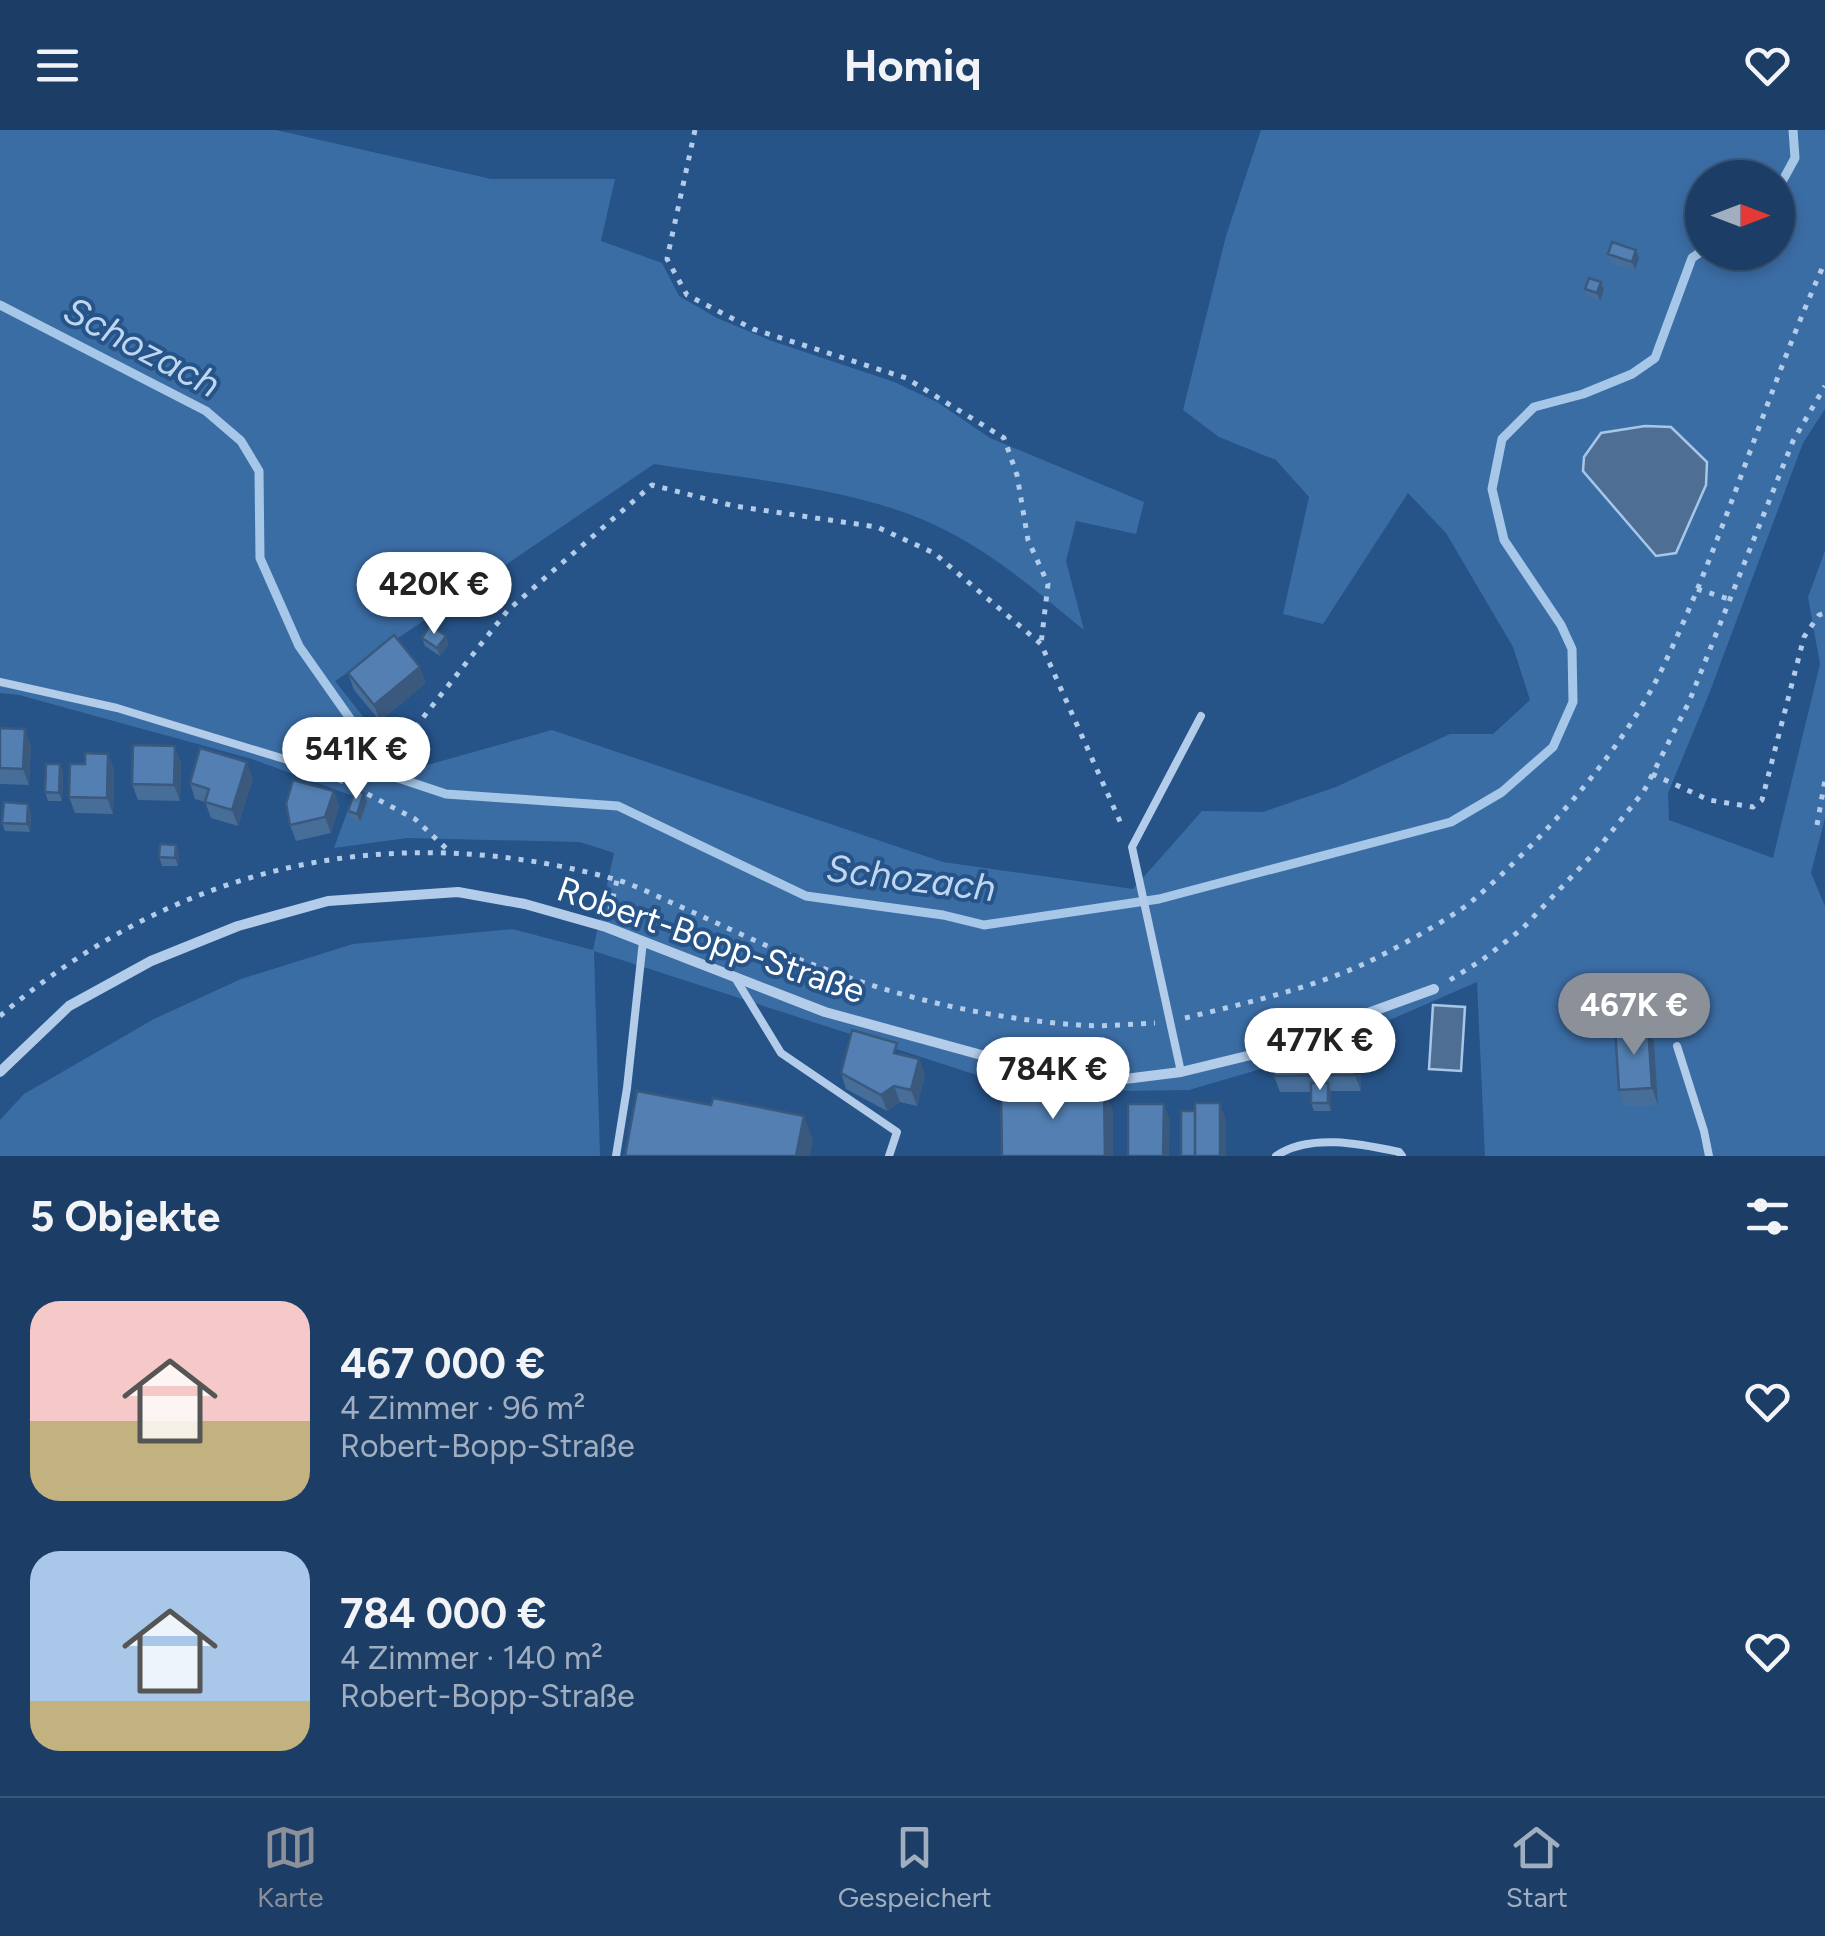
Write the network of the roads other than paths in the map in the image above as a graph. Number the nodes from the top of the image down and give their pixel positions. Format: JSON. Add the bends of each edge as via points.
{"nodes":[{"id":1,"x":0,"y":682,"type":"edge"},
{"id":2,"x":1202,"y":716,"type":"dead end"},
{"id":3,"x":314,"y":768,"type":"road end"},
{"id":4,"x":643,"y":941,"type":"junction"},
{"id":5,"x":734,"y":976,"type":"junction"},
{"id":6,"x":1434,"y":989,"type":"road end"},
{"id":7,"x":1676,"y":1046,"type":"dead end"},
{"id":8,"x":0,"y":1072,"type":"edge"},
{"id":9,"x":1182,"y":1072,"type":"junction"},
{"id":10,"x":616,"y":1156,"type":"edge"},
{"id":11,"x":889,"y":1156,"type":"edge"},
{"id":12,"x":1276,"y":1156,"type":"edge"},
{"id":13,"x":1402,"y":1156,"type":"edge"},
{"id":14,"x":1709,"y":1156,"type":"edge"}],
"edges":[{"from":1,"to":3,"type":"lane","via":[[116,708]]},
{"from":2,"to":9,"type":"lane","via":[[1132,847]]},
{"from":4,"to":5,"type":"street","name":"Robert-Bopp-Straße"},
{"from":4,"to":8,"type":"street","name":"Robert-Bopp-Straße","via":[[525,904],[458,892],[328,901],[238,926],[151,961],[68,1006]]},
{"from":4,"to":10,"type":"lane"},
{"from":5,"to":9,"type":"street","name":"Robert-Bopp-Straße","via":[[824,1012],[985,1056],[1117,1080]]},
{"from":5,"to":11,"type":"lane","via":[[781,1053],[897,1132]]},
{"from":6,"to":9,"type":"street","name":"Robert-Bopp-Straße","via":[[1255,1054]]},
{"from":7,"to":14,"type":"lane"},
{"from":12,"to":13,"type":"lane","via":[[1294,1144],[1364,1145]]}]}
